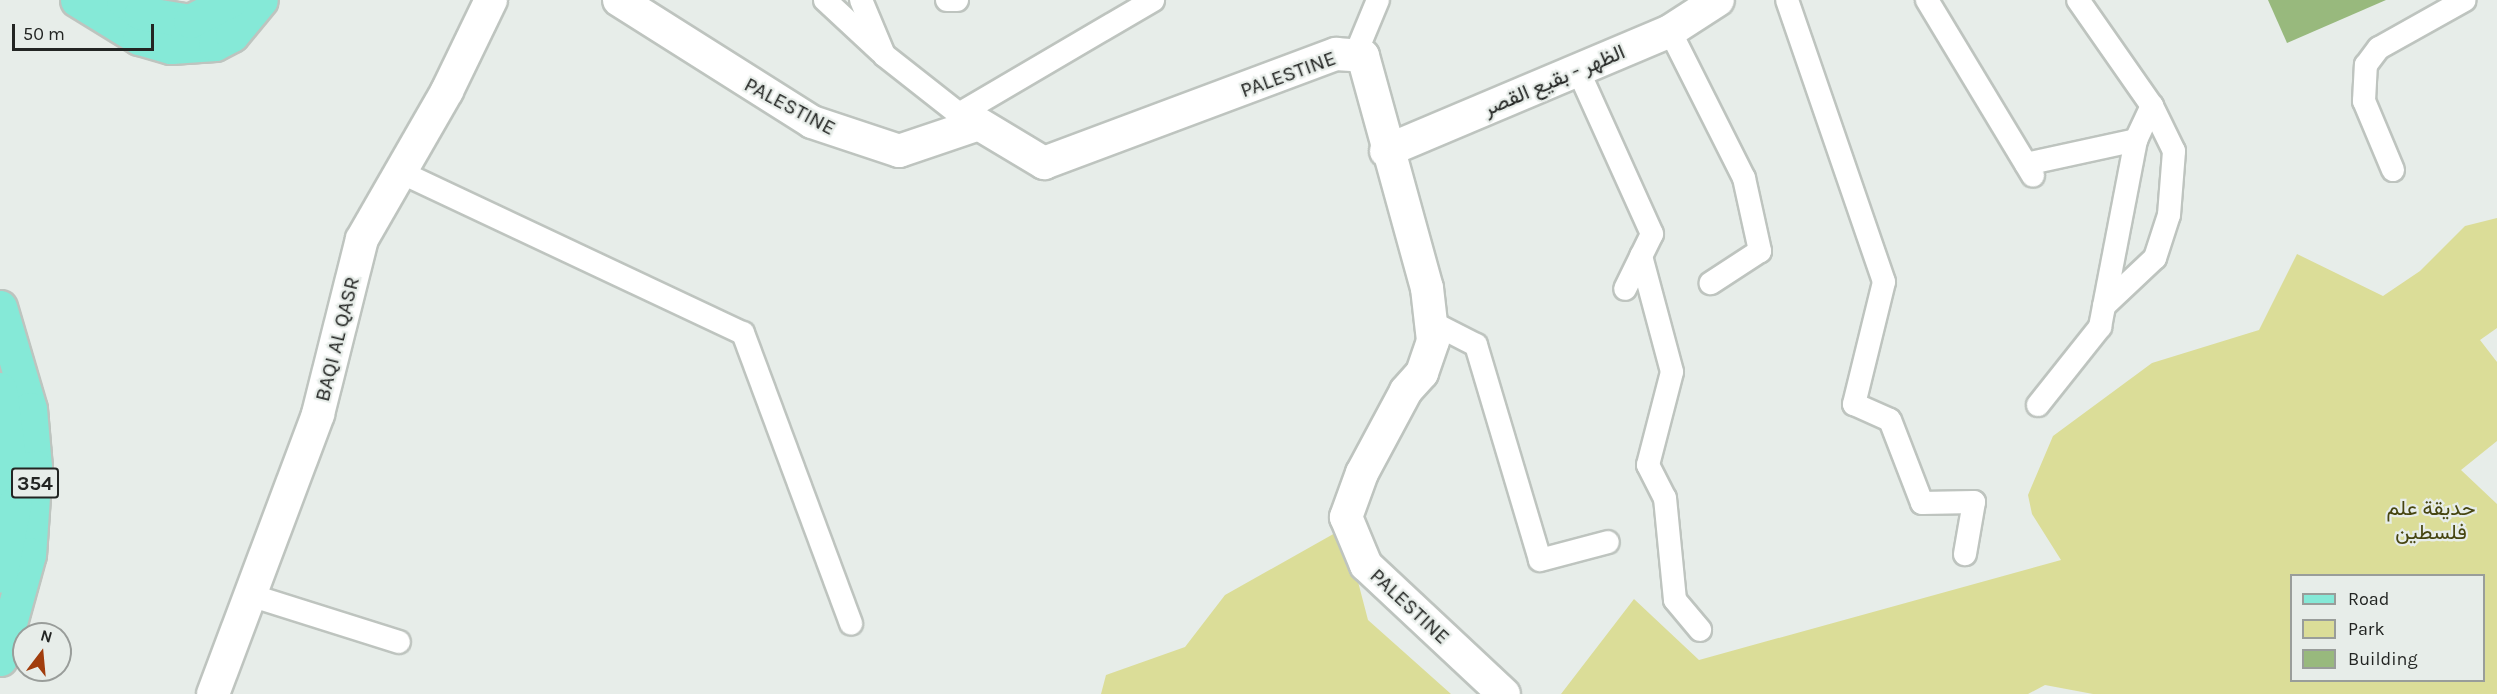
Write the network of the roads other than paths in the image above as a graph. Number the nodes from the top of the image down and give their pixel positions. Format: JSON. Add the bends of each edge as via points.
{"nodes":[{"id":1,"x":77,"y":0,"type":"edge"},
{"id":2,"x":123,"y":0,"type":"edge"},
{"id":3,"x":231,"y":0,"type":"edge"},
{"id":4,"x":261,"y":0,"type":"edge"},
{"id":5,"x":491,"y":0,"type":"edge"},
{"id":6,"x":619,"y":0,"type":"edge"},
{"id":7,"x":825,"y":0,"type":"edge"},
{"id":8,"x":861,"y":0,"type":"edge"},
{"id":9,"x":947,"y":0,"type":"edge"},
{"id":10,"x":957,"y":0,"type":"edge"},
{"id":11,"x":1153,"y":0,"type":"edge"},
{"id":12,"x":1378,"y":0,"type":"edge"},
{"id":13,"x":1718,"y":0,"type":"edge"},
{"id":14,"x":1788,"y":0,"type":"edge"},
{"id":15,"x":1927,"y":0,"type":"edge"},
{"id":16,"x":2078,"y":0,"type":"edge"},
{"id":17,"x":2466,"y":0,"type":"edge"},
{"id":18,"x":1670,"y":31,"type":"junction"},
{"id":19,"x":1356,"y":53,"type":"junction"},
{"id":20,"x":884,"y":55,"type":"junction"},
{"id":21,"x":1578,"y":70,"type":"junction"},
{"id":22,"x":2152,"y":106,"type":"junction"},
{"id":23,"x":966,"y":119,"type":"junction"},
{"id":24,"x":2136,"y":140,"type":"junction"},
{"id":25,"x":1386,"y":151,"type":"junction"},
{"id":26,"x":2393,"y":170,"type":"dead end"},
{"id":27,"x":398,"y":171,"type":"junction"},
{"id":28,"x":1641,"y":256,"type":"junction"},
{"id":29,"x":1711,"y":283,"type":"dead end"},
{"id":30,"x":1626,"y":289,"type":"dead end"},
{"id":31,"x":2104,"y":306,"type":"junction"},
{"id":32,"x":0,"y":307,"type":"edge"},
{"id":33,"x":1432,"y":323,"type":"junction"},
{"id":34,"x":2,"y":403,"type":"edge"},
{"id":35,"x":2038,"y":405,"type":"dead end"},
{"id":36,"x":1608,"y":542,"type":"dead end"},
{"id":37,"x":1965,"y":554,"type":"dead end"},
{"id":38,"x":0,"y":575,"type":"edge"},
{"id":39,"x":250,"y":595,"type":"junction"},
{"id":40,"x":851,"y":624,"type":"dead end"},
{"id":41,"x":1700,"y":630,"type":"dead end"},
{"id":42,"x":399,"y":642,"type":"dead end"},
{"id":43,"x":0,"y":659,"type":"edge"},
{"id":44,"x":213,"y":694,"type":"edge"},
{"id":45,"x":1504,"y":694,"type":"edge"}],
"edges":[{"from":1,"to":4,"type":"main road","via":[[139,38],[171,47],[215,44],[232,35]]},
{"from":2,"to":3,"type":"main road","via":[[141,13],[190,21]]},
{"from":5,"to":27,"type":"main road","name":"BAQI AL QASR","via":[[447,91]]},
{"from":6,"to":23,"type":"main road","name":"PALESTINE","via":[[807,120],[853,138],[899,151]]},
{"from":7,"to":20,"type":"street"},
{"from":8,"to":20,"type":"street"},
{"from":9,"to":10,"type":"street"},
{"from":11,"to":23,"type":"street"},
{"from":12,"to":19,"type":"street"},
{"from":13,"to":18,"type":"main road","name":"الظهر - بقيع القصر"},
{"from":14,"to":37,"type":"street","via":[[1884,282],[1854,404],[1890,420],[1922,503],[1974,502]]},
{"from":15,"to":24,"type":"street","via":[[2029,171]]},
{"from":16,"to":22,"type":"street"},
{"from":17,"to":26,"type":"street","via":[[2379,48],[2366,65],[2364,100]]},
{"from":18,"to":21,"type":"main road","name":"الظهر - بقيع القصر"},
{"from":18,"to":29,"type":"street","via":[[1744,178],[1760,251]]},
{"from":19,"to":23,"type":"main road","name":"PALESTINE","via":[[1336,54],[1048,163],[986,125]]},
{"from":19,"to":25,"type":"main road","name":"PALESTINE","via":[[1365,60]]},
{"from":20,"to":23,"type":"street"},
{"from":21,"to":25,"type":"main road","name":"الظهر - بقيع القصر"},
{"from":21,"to":28,"type":"street","via":[[1652,234]]},
{"from":22,"to":24,"type":"street"},
{"from":22,"to":31,"type":"street","via":[[2174,151],[2169,215],[2155,258]]},
{"from":24,"to":31,"type":"street"},
{"from":25,"to":33,"type":"main road","name":"PALESTINE"},
{"from":27,"to":39,"type":"main road","name":"BAQI AL QASR","via":[[362,239],[318,414]]},
{"from":27,"to":40,"type":"street","via":[[743,333]]},
{"from":28,"to":30,"type":"street"},
{"from":28,"to":41,"type":"street","via":[[1672,372],[1648,465],[1665,498],[1675,600]]},
{"from":31,"to":35,"type":"street","via":[[2100,327]]},
{"from":32,"to":43,"type":"main road","number":"354","via":[[26,390],[35,467],[29,554]]},
{"from":33,"to":36,"type":"street","via":[[1476,345],[1540,561]]},
{"from":33,"to":45,"type":"main road","name":"PALESTINE","via":[[1422,373],[1406,391],[1362,473],[1346,517],[1366,565]]},
{"from":34,"to":38,"type":"main road","number":"354","via":[[15,503]]},
{"from":39,"to":42,"type":"street"},
{"from":39,"to":44,"type":"main road","name":"BAQI AL QASR"}]}
